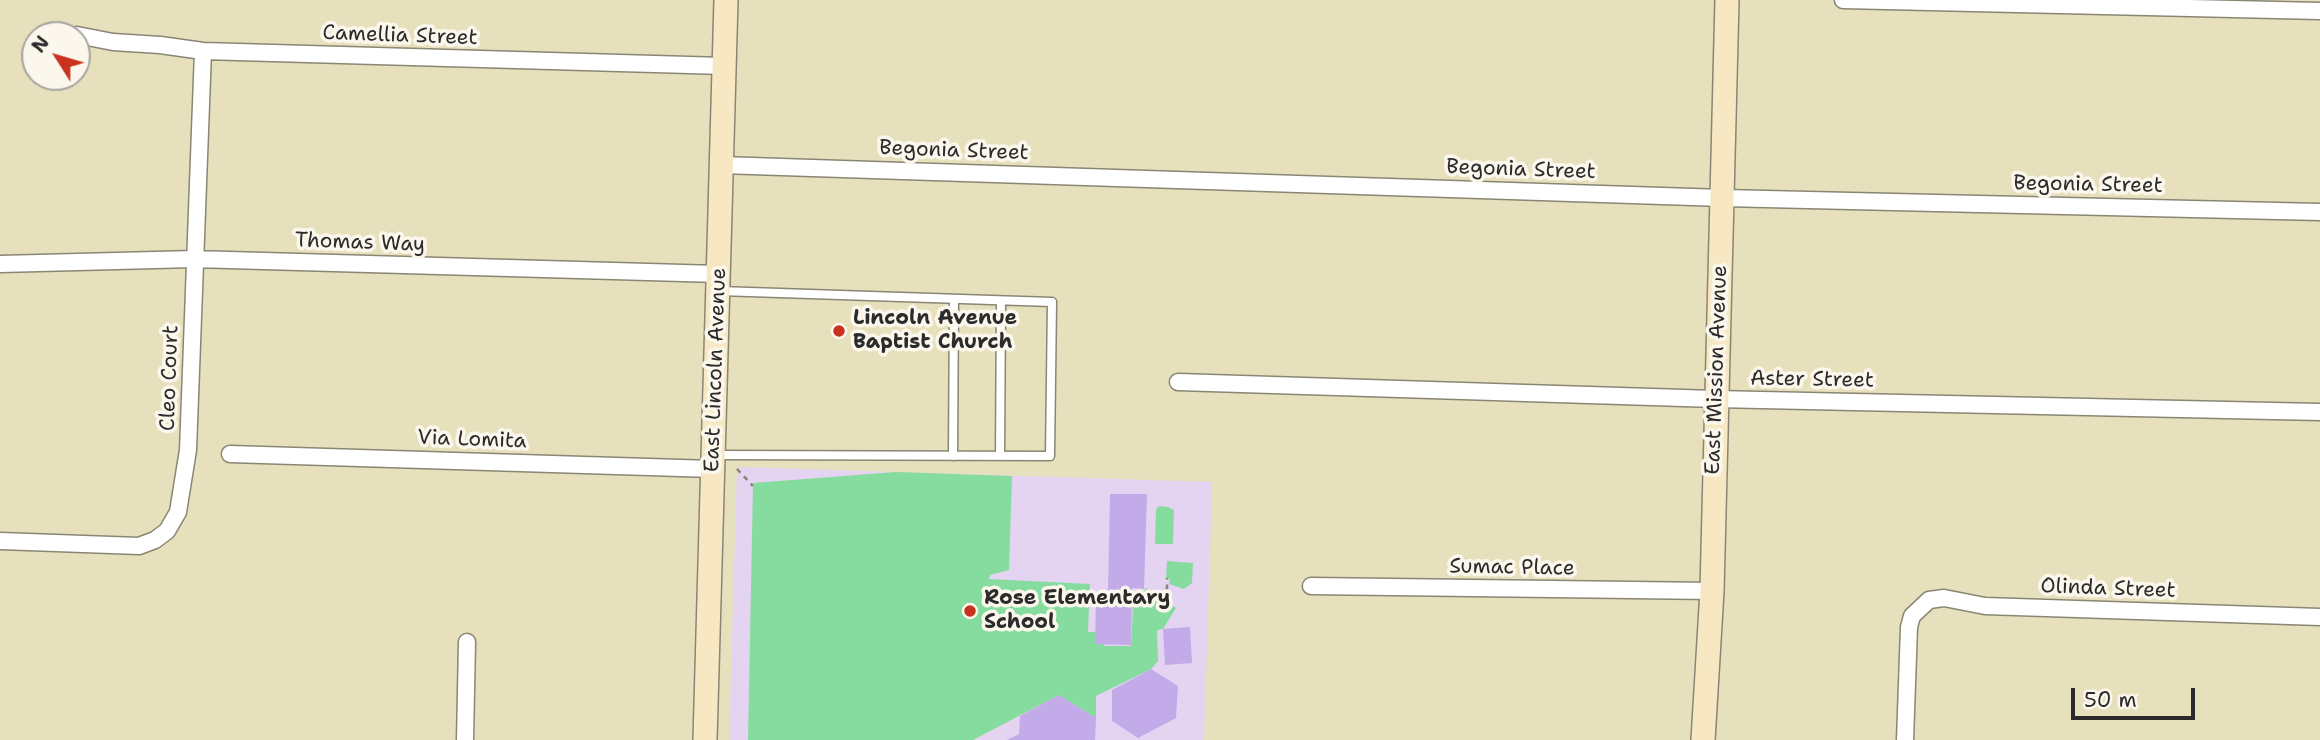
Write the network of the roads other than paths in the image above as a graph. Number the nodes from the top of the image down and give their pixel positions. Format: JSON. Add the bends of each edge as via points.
{"nodes":[{"id":1,"x":726,"y":0,"type":"edge"},
{"id":2,"x":1727,"y":0,"type":"edge"},
{"id":3,"x":1843,"y":0,"type":"edge"},
{"id":4,"x":2320,"y":11,"type":"edge"},
{"id":5,"x":91,"y":38,"type":"edge"},
{"id":6,"x":203,"y":51,"type":"junction"},
{"id":7,"x":724,"y":66,"type":"junction"},
{"id":8,"x":721,"y":165,"type":"junction"},
{"id":9,"x":1723,"y":198,"type":"junction"},
{"id":10,"x":2320,"y":212,"type":"edge"},
{"id":11,"x":194,"y":259,"type":"junction"},
{"id":12,"x":0,"y":264,"type":"edge"},
{"id":13,"x":718,"y":283,"type":"junction"},
{"id":14,"x":954,"y":299,"type":"junction"},
{"id":15,"x":1001,"y":301,"type":"junction"},
{"id":16,"x":1178,"y":382,"type":"dead end"},
{"id":17,"x":1715,"y":399,"type":"junction"},
{"id":18,"x":2320,"y":412,"type":"edge"},
{"id":19,"x":230,"y":454,"type":"dead end"},
{"id":20,"x":953,"y":456,"type":"junction"},
{"id":21,"x":1000,"y":456,"type":"junction"},
{"id":22,"x":713,"y":462,"type":"junction"},
{"id":23,"x":0,"y":541,"type":"edge"},
{"id":24,"x":1311,"y":586,"type":"dead end"},
{"id":25,"x":1712,"y":591,"type":"junction"},
{"id":26,"x":2320,"y":617,"type":"edge"},
{"id":27,"x":467,"y":642,"type":"dead end"},
{"id":28,"x":465,"y":740,"type":"edge"},
{"id":29,"x":705,"y":740,"type":"edge"},
{"id":30,"x":1703,"y":740,"type":"edge"},
{"id":31,"x":1905,"y":740,"type":"edge"}],
"edges":[{"from":1,"to":7,"type":"main road","name":"East Lincoln Avenue"},
{"from":2,"to":9,"type":"main road","name":"East Mission Avenue"},
{"from":3,"to":4,"type":"street"},
{"from":5,"to":6,"type":"street","name":"Camellia Street"},
{"from":6,"to":7,"type":"street","name":"Camellia Street"},
{"from":6,"to":11,"type":"street","name":"Cleo Court"},
{"from":7,"to":8,"type":"main road","name":"East Lincoln Avenue"},
{"from":8,"to":9,"type":"street","name":"Begonia Street"},
{"from":8,"to":13,"type":"main road","name":"East Lincoln Avenue"},
{"from":9,"to":10,"type":"street","name":"Begonia Street"},
{"from":9,"to":17,"type":"main road","name":"East Mission Avenue"},
{"from":11,"to":12,"type":"street","name":"Thomas Way"},
{"from":11,"to":13,"type":"street","name":"Thomas Way"},
{"from":11,"to":23,"type":"street","name":"Cleo Court","via":[[188,450],[178,512],[167,531],[139,546]]},
{"from":13,"to":14,"type":"lane"},
{"from":13,"to":22,"type":"main road","name":"East Lincoln Avenue"},
{"from":14,"to":15,"type":"lane"},
{"from":14,"to":20,"type":"lane"},
{"from":15,"to":21,"type":"lane"},
{"from":15,"to":21,"type":"lane","via":[[1052,302],[1050,456]]},
{"from":16,"to":17,"type":"street","name":"Aster Street"},
{"from":17,"to":18,"type":"street","name":"Aster Street"},
{"from":17,"to":25,"type":"main road","name":"East Mission Avenue"},
{"from":19,"to":22,"type":"street","name":"Via Lomita"},
{"from":20,"to":21,"type":"lane"},
{"from":20,"to":22,"type":"lane"},
{"from":22,"to":29,"type":"main road","name":"East Lincoln Avenue"},
{"from":24,"to":25,"type":"street","name":"Sumac Place"},
{"from":25,"to":30,"type":"main road","name":"East Mission Avenue"},
{"from":26,"to":31,"type":"street","name":"Olinda Street","via":[[1985,606],[1944,598],[1929,600],[1909,626]]},
{"from":27,"to":28,"type":"street"}]}
